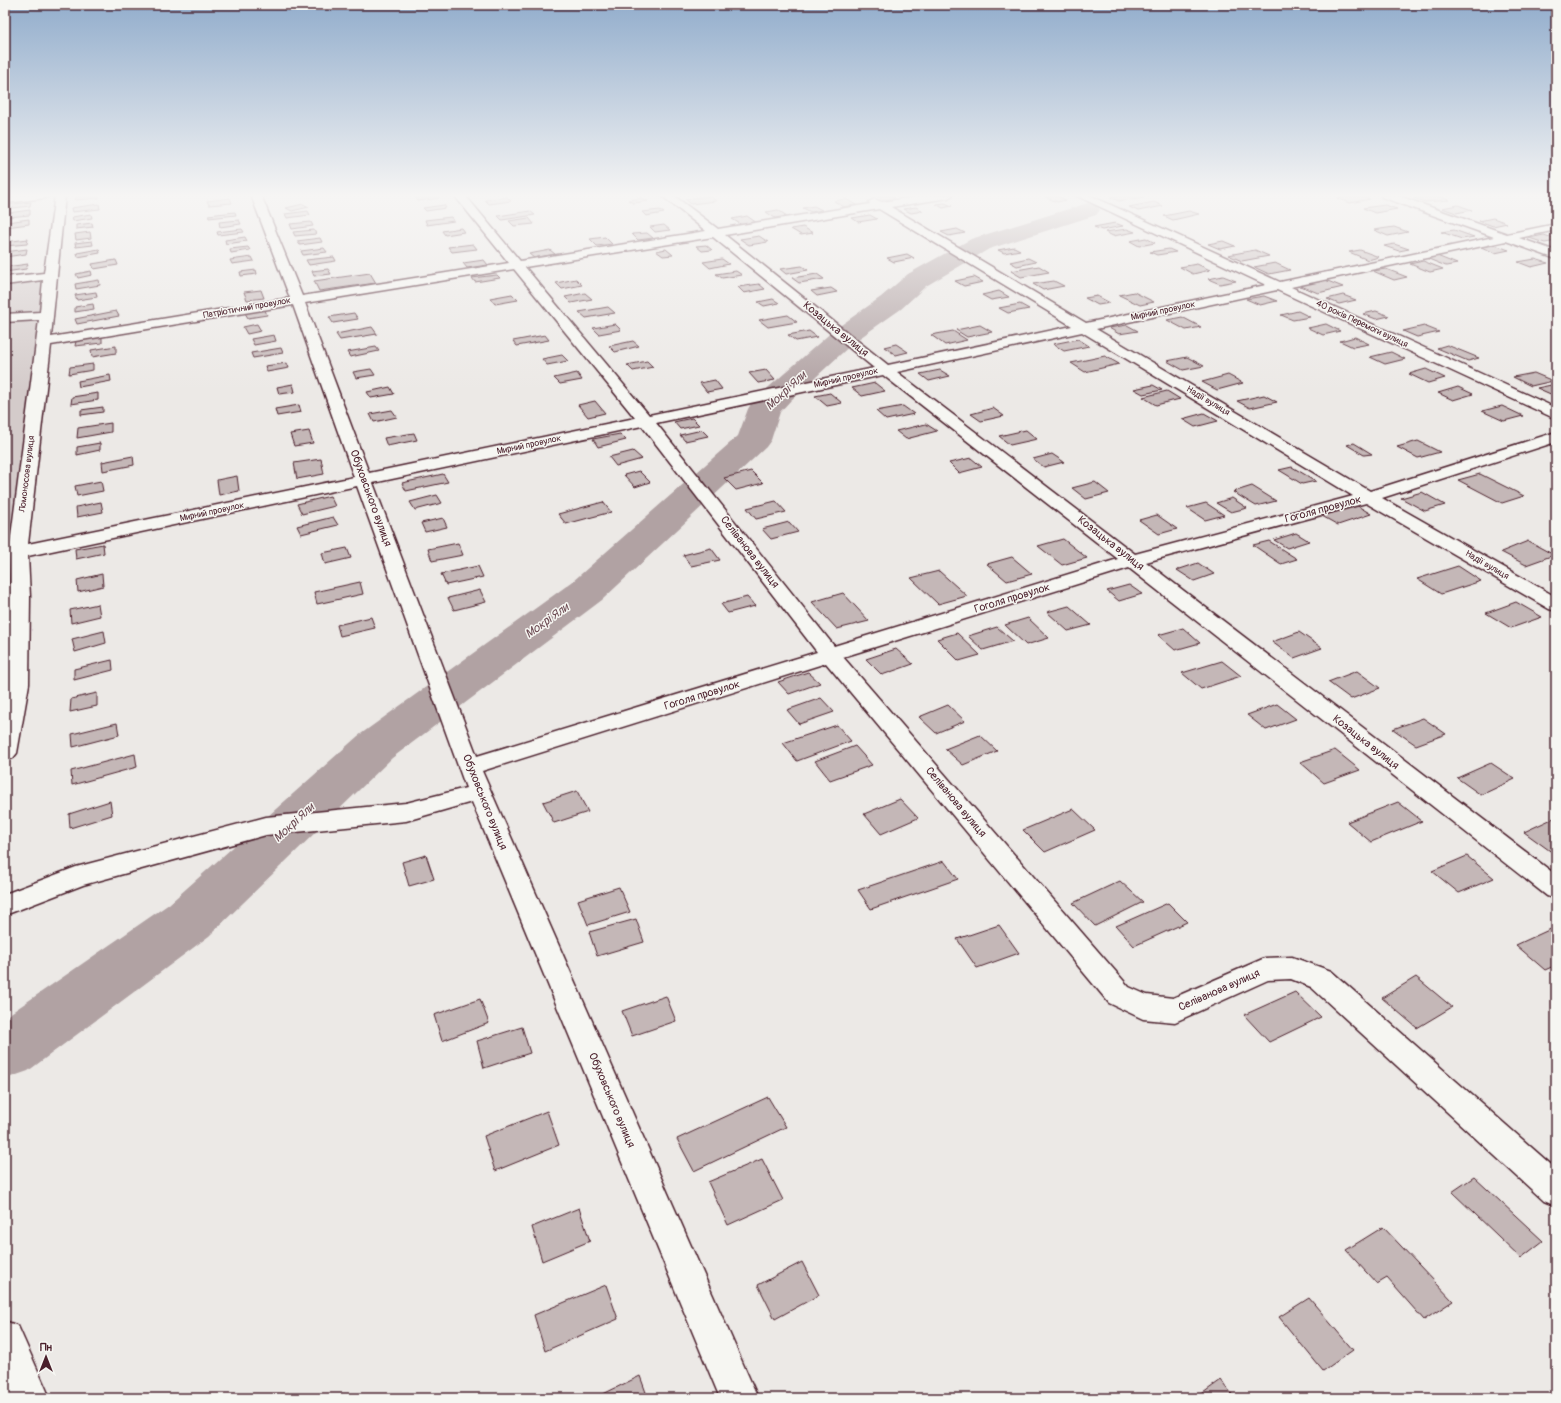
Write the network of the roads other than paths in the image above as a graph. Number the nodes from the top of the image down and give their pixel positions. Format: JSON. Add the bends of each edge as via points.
{"nodes":[{"id":1,"x":52,"y":260,"type":"edge"},
{"id":2,"x":282,"y":260,"type":"edge"},
{"id":3,"x":515,"y":260,"type":"edge"},
{"id":4,"x":540,"y":260,"type":"edge"},
{"id":5,"x":752,"y":260,"type":"edge"},
{"id":6,"x":972,"y":260,"type":"edge"},
{"id":7,"x":1222,"y":260,"type":"edge"},
{"id":8,"x":1400,"y":260,"type":"edge"},
{"id":9,"x":518,"y":264,"type":"junction"},
{"id":10,"x":50,"y":276,"type":"junction"},
{"id":11,"x":5,"y":281,"type":"edge"},
{"id":12,"x":1278,"y":286,"type":"junction"},
{"id":13,"x":298,"y":300,"type":"junction"},
{"id":14,"x":46,"y":316,"type":"junction"},
{"id":15,"x":5,"y":318,"type":"edge"},
{"id":16,"x":1085,"y":328,"type":"junction"},
{"id":17,"x":44,"y":342,"type":"junction"},
{"id":18,"x":885,"y":370,"type":"junction"},
{"id":19,"x":1556,"y":414,"type":"edge"},
{"id":20,"x":646,"y":421,"type":"junction"},
{"id":21,"x":1556,"y":437,"type":"edge"},
{"id":22,"x":364,"y":480,"type":"junction"},
{"id":23,"x":1368,"y":497,"type":"junction"},
{"id":24,"x":18,"y":552,"type":"junction"},
{"id":25,"x":1134,"y":560,"type":"junction"},
{"id":26,"x":12,"y":598,"type":"edge"},
{"id":27,"x":1556,"y":605,"type":"edge"},
{"id":28,"x":830,"y":655,"type":"junction"},
{"id":29,"x":5,"y":753,"type":"edge"},
{"id":30,"x":469,"y":767,"type":"junction"},
{"id":31,"x":480,"y":792,"type":"junction"},
{"id":32,"x":1556,"y":889,"type":"edge"},
{"id":33,"x":5,"y":905,"type":"edge"},
{"id":34,"x":1556,"y":1190,"type":"edge"},
{"id":35,"x":5,"y":1338,"type":"edge"},
{"id":36,"x":31,"y":1398,"type":"edge"},
{"id":37,"x":739,"y":1398,"type":"edge"}],
"edges":[{"from":1,"to":10,"type":"street","name":"Ломоносова вулиця"},
{"from":2,"to":13,"type":"street","name":"Обуховського вулиця"},
{"from":3,"to":9,"type":"street","name":"Селіванова вулиця"},
{"from":4,"to":9,"type":"street","name":"Патріотичний провулок"},
{"from":5,"to":18,"type":"street","name":"Козацька вулиця"},
{"from":6,"to":16,"type":"street","name":"Надії вулиця"},
{"from":7,"to":12,"type":"street","name":"40 років Перемоги вулиця"},
{"from":8,"to":12,"type":"street","name":"Мирний провулок"},
{"from":9,"to":13,"type":"street","name":"Патріотичний провулок"},
{"from":9,"to":20,"type":"street","name":"Селіванова вулиця"},
{"from":10,"to":11,"type":"street"},
{"from":10,"to":14,"type":"street","name":"Ломоносова вулиця"},
{"from":12,"to":16,"type":"street","name":"Мирний провулок"},
{"from":12,"to":19,"type":"street","name":"40 років Перемоги вулиця"},
{"from":13,"to":17,"type":"street","name":"Патріотичний провулок"},
{"from":13,"to":22,"type":"street","name":"Обуховського вулиця"},
{"from":14,"to":15,"type":"street"},
{"from":14,"to":17,"type":"street","name":"Ломоносова вулиця"},
{"from":16,"to":18,"type":"street","name":"Мирний провулок"},
{"from":16,"to":23,"type":"street","name":"Надії вулиця"},
{"from":17,"to":24,"type":"street","name":"Ломоносова вулиця"},
{"from":18,"to":20,"type":"street","name":"Мирний провулок"},
{"from":18,"to":25,"type":"street","name":"Козацька вулиця"},
{"from":20,"to":22,"type":"street","name":"Мирний провулок"},
{"from":20,"to":28,"type":"street","name":"Селіванова вулиця"},
{"from":21,"to":23,"type":"street","name":"Гоголя провулок"},
{"from":22,"to":24,"type":"street","name":"Мирний провулок"},
{"from":22,"to":30,"type":"street","name":"Обуховського вулиця"},
{"from":23,"to":25,"type":"street","name":"Гоголя провулок"},
{"from":23,"to":27,"type":"street","name":"Надії вулиця"},
{"from":24,"to":26,"type":"street","name":"Ломоносова вулиця"},
{"from":25,"to":28,"type":"street","name":"Гоголя провулок"},
{"from":25,"to":32,"type":"street","name":"Козацька вулиця"},
{"from":26,"to":29,"type":"street","name":"Ломоносова вулиця","via":[[18,684]]},
{"from":28,"to":30,"type":"street","name":"Гоголя провулок"},
{"from":28,"to":34,"type":"street","name":"Селіванова вулиця","via":[[1119,995],[1143,1007],[1175,1010],[1264,969],[1292,968],[1321,979]]},
{"from":30,"to":31,"type":"street","name":"Обуховського вулиця"},
{"from":31,"to":33,"type":"street","via":[[406,812],[266,826],[76,877]]},
{"from":31,"to":37,"type":"street","name":"Обуховського вулиця"},
{"from":35,"to":36,"type":"street"}]}
